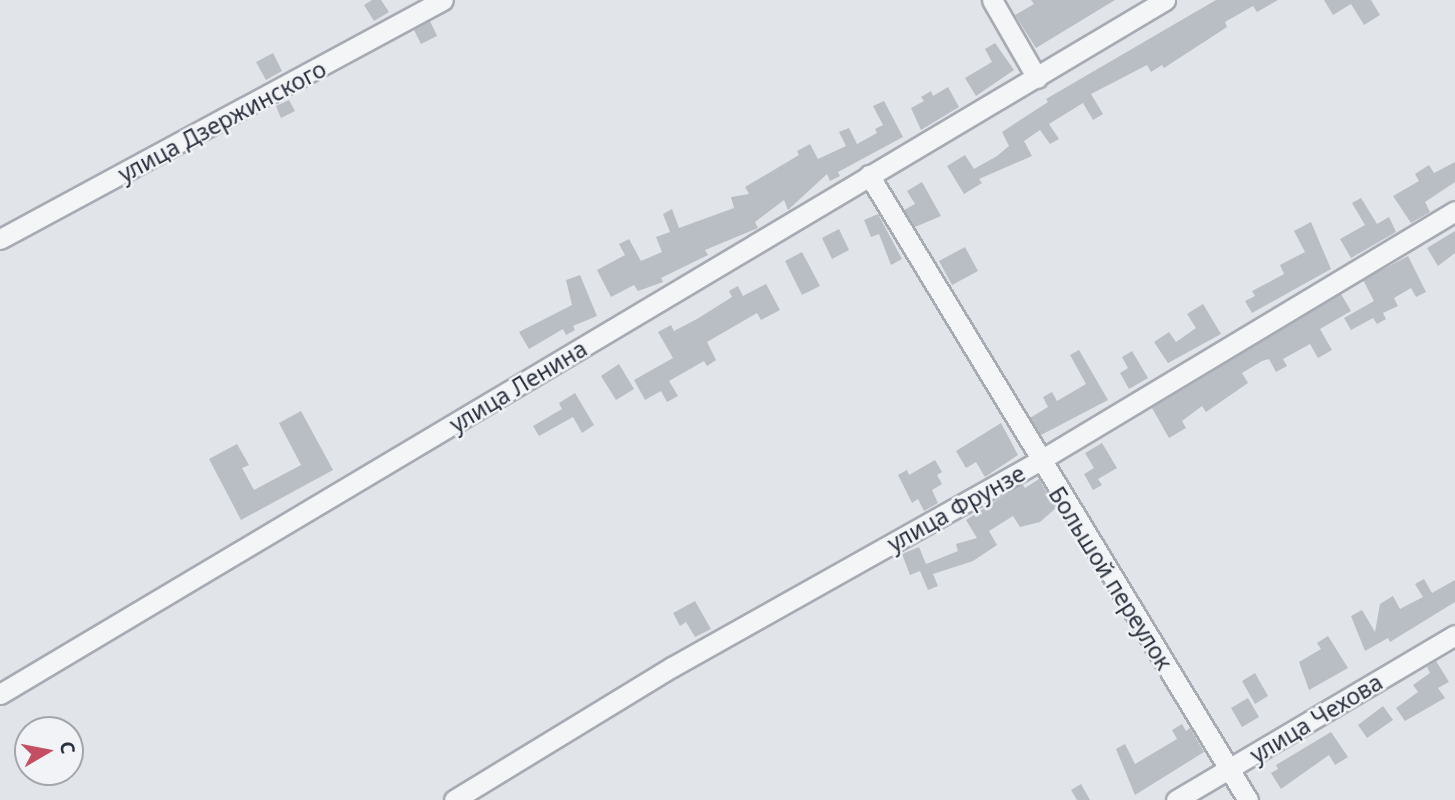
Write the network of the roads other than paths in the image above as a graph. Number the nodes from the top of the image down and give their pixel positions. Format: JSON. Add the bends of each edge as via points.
{"nodes":[{"id":1,"x":443,"y":0,"type":"edge"},
{"id":2,"x":992,"y":0,"type":"edge"},
{"id":3,"x":1165,"y":0,"type":"edge"},
{"id":4,"x":1037,"y":78,"type":"junction"},
{"id":5,"x":869,"y":175,"type":"junction"},
{"id":6,"x":1455,"y":211,"type":"edge"},
{"id":7,"x":0,"y":239,"type":"edge"},
{"id":8,"x":1039,"y":461,"type":"junction"},
{"id":9,"x":1455,"y":635,"type":"edge"},
{"id":10,"x":0,"y":694,"type":"edge"},
{"id":11,"x":1230,"y":769,"type":"junction"},
{"id":12,"x":454,"y":800,"type":"edge"},
{"id":13,"x":1176,"y":800,"type":"edge"},
{"id":14,"x":1248,"y":800,"type":"edge"}],
"edges":[{"from":1,"to":7,"type":"street","name":"улица Дзержинского"},
{"from":2,"to":4,"type":"street"},
{"from":3,"to":4,"type":"street","name":"улица Ленина"},
{"from":4,"to":5,"type":"street","name":"улица Ленина"},
{"from":5,"to":8,"type":"street","name":"Большой переулок"},
{"from":5,"to":10,"type":"street","name":"улица Ленина"},
{"from":6,"to":8,"type":"street","name":"улица Фрунзе"},
{"from":8,"to":11,"type":"street","name":"Большой переулок"},
{"from":8,"to":12,"type":"street","name":"улица Фрунзе","via":[[672,667]]},
{"from":9,"to":11,"type":"street","name":"улица Чехова"},
{"from":11,"to":13,"type":"street","name":"улица Чехова"},
{"from":11,"to":14,"type":"street","name":"Большой переулок"}]}
